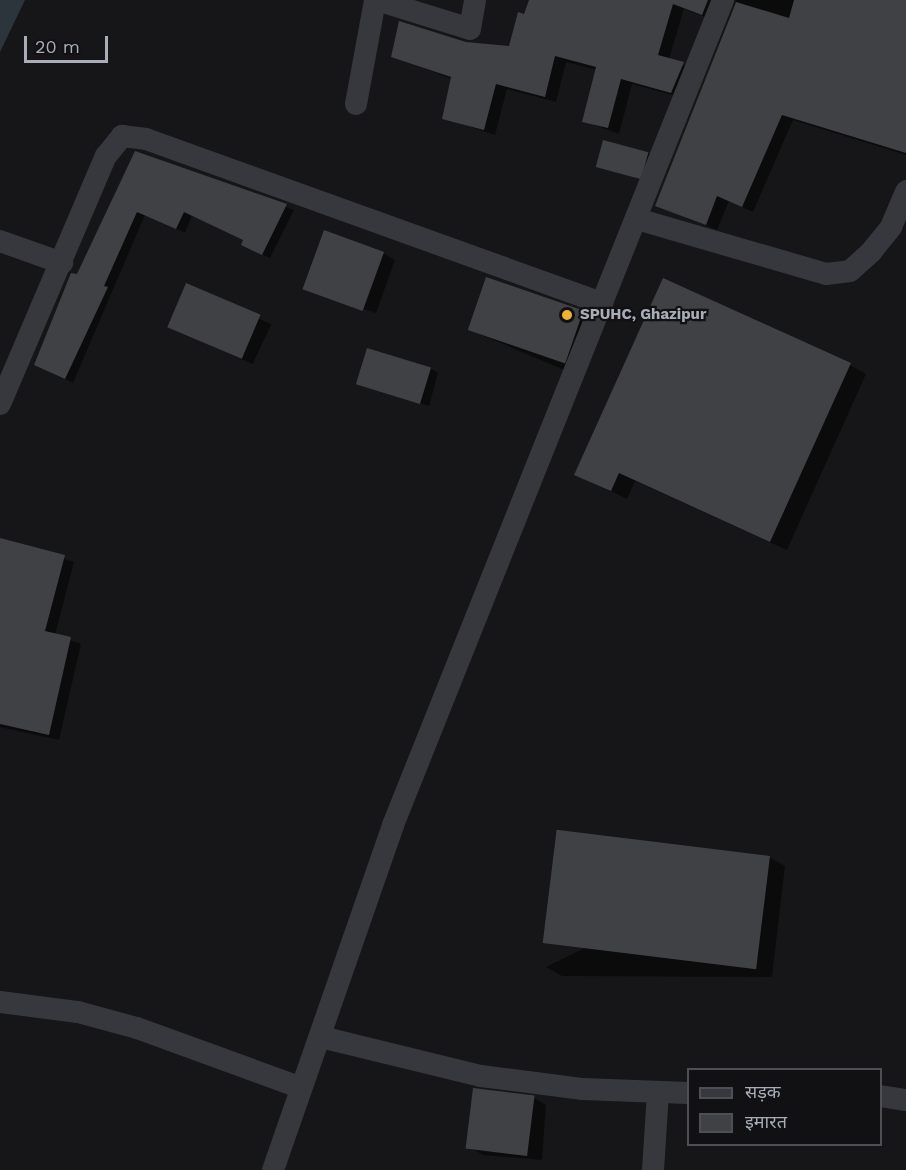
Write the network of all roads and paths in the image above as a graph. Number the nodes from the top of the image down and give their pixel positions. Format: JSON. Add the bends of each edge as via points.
{"nodes":[{"id":1,"x":376,"y":0,"type":"edge"},
{"id":2,"x":475,"y":0,"type":"edge"},
{"id":3,"x":723,"y":0,"type":"edge"},
{"id":4,"x":356,"y":104,"type":"dead end"},
{"id":5,"x":906,"y":191,"type":"edge"},
{"id":6,"x":637,"y":219,"type":"junction"},
{"id":7,"x":0,"y":241,"type":"edge"},
{"id":8,"x":62,"y":263,"type":"junction"},
{"id":9,"x":603,"y":303,"type":"junction"},
{"id":10,"x":0,"y":404,"type":"edge"},
{"id":11,"x":0,"y":1002,"type":"edge"},
{"id":12,"x":321,"y":1037,"type":"junction"},
{"id":13,"x":299,"y":1087,"type":"junction"},
{"id":14,"x":658,"y":1092,"type":"junction"},
{"id":15,"x":687,"y":1093,"type":"edge"},
{"id":16,"x":882,"y":1096,"type":"edge"},
{"id":17,"x":906,"y":1100,"type":"edge"},
{"id":18,"x":273,"y":1170,"type":"edge"},
{"id":19,"x":654,"y":1170,"type":"edge"}],
"edges":[{"from":1,"to":2,"type":"street","via":[[470,29]]},
{"from":1,"to":4,"type":"street"},
{"from":3,"to":6,"type":"street"},
{"from":5,"to":6,"type":"street","via":[[891,227],[871,252],[850,271],[826,274]]},
{"from":6,"to":9,"type":"street"},
{"from":7,"to":8,"type":"street"},
{"from":8,"to":9,"type":"street","via":[[106,156],[122,136],[146,139]]},
{"from":8,"to":10,"type":"street"},
{"from":9,"to":12,"type":"street","via":[[393,825]]},
{"from":11,"to":13,"type":"street","via":[[78,1012],[137,1028]]},
{"from":12,"to":13,"type":"street"},
{"from":12,"to":14,"type":"street","via":[[481,1076],[583,1089]]},
{"from":13,"to":18,"type":"street"},
{"from":14,"to":15,"type":"street"},
{"from":14,"to":19,"type":"street"},
{"from":16,"to":17,"type":"street"}]}
